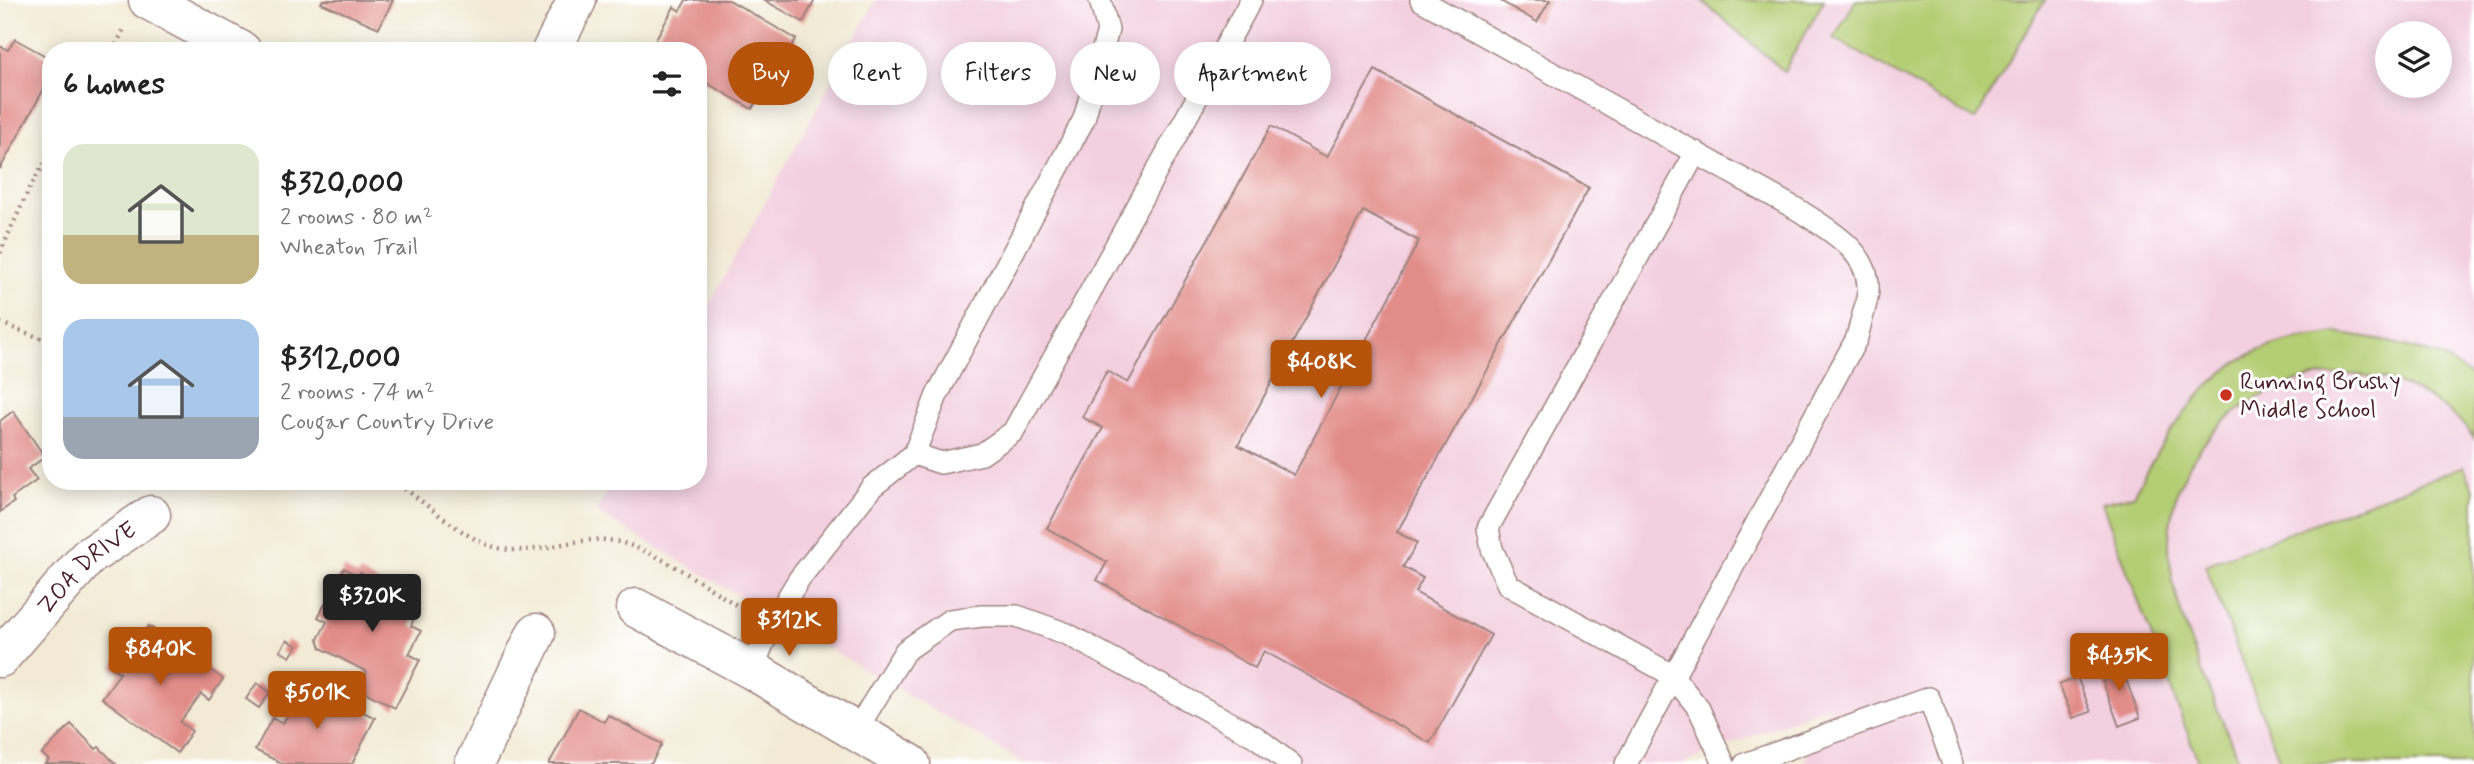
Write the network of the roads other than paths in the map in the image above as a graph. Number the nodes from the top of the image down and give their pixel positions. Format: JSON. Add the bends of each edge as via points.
{"nodes":[{"id":1,"x":577,"y":0,"type":"edge"},
{"id":2,"x":1100,"y":0,"type":"edge"},
{"id":3,"x":1251,"y":0,"type":"edge"},
{"id":4,"x":1421,"y":0,"type":"edge"},
{"id":5,"x":139,"y":10,"type":"edge"},
{"id":6,"x":219,"y":42,"type":"edge"},
{"id":7,"x":556,"y":42,"type":"edge"},
{"id":8,"x":1696,"y":152,"type":"junction"},
{"id":9,"x":914,"y":454,"type":"junction"},
{"id":10,"x":151,"y":515,"type":"dead end"},
{"id":11,"x":636,"y":608,"type":"dead end"},
{"id":12,"x":536,"y":633,"type":"dead end"},
{"id":13,"x":0,"y":658,"type":"edge"},
{"id":14,"x":752,"y":670,"type":"junction"},
{"id":15,"x":1672,"y":676,"type":"junction"},
{"id":16,"x":855,"y":732,"type":"junction"},
{"id":17,"x":474,"y":764,"type":"edge"},
{"id":18,"x":911,"y":764,"type":"edge"},
{"id":19,"x":1291,"y":764,"type":"edge"},
{"id":20,"x":1626,"y":764,"type":"edge"},
{"id":21,"x":1724,"y":764,"type":"edge"},
{"id":22,"x":1745,"y":764,"type":"edge"},
{"id":23,"x":1953,"y":764,"type":"edge"}],
"edges":[{"from":1,"to":7,"type":"street"},
{"from":2,"to":9,"type":"lane","via":[[1108,30],[1084,119],[937,395]]},
{"from":3,"to":9,"type":"lane","via":[[1013,432],[982,454],[941,463]]},
{"from":4,"to":8,"type":"lane"},
{"from":5,"to":6,"type":"street"},
{"from":8,"to":15,"type":"lane","via":[[1841,239],[1859,257],[1868,288],[1857,338]]},
{"from":8,"to":15,"type":"lane","via":[[1488,528],[1508,585]]},
{"from":9,"to":14,"type":"lane","via":[[872,487],[799,579],[771,625]]},
{"from":10,"to":13,"type":"street","name":"ZOA DRIVE","via":[[89,557]]},
{"from":11,"to":14,"type":"street"},
{"from":12,"to":17,"type":"street"},
{"from":14,"to":16,"type":"street"},
{"from":15,"to":20,"type":"lane"},
{"from":15,"to":21,"type":"lane","via":[[1699,709]]},
{"from":16,"to":18,"type":"street"},
{"from":16,"to":19,"type":"lane","via":[[905,651],[950,620],[1017,615],[1067,634],[1256,737]]},
{"from":22,"to":23,"type":"lane","via":[[1929,698]]}]}
